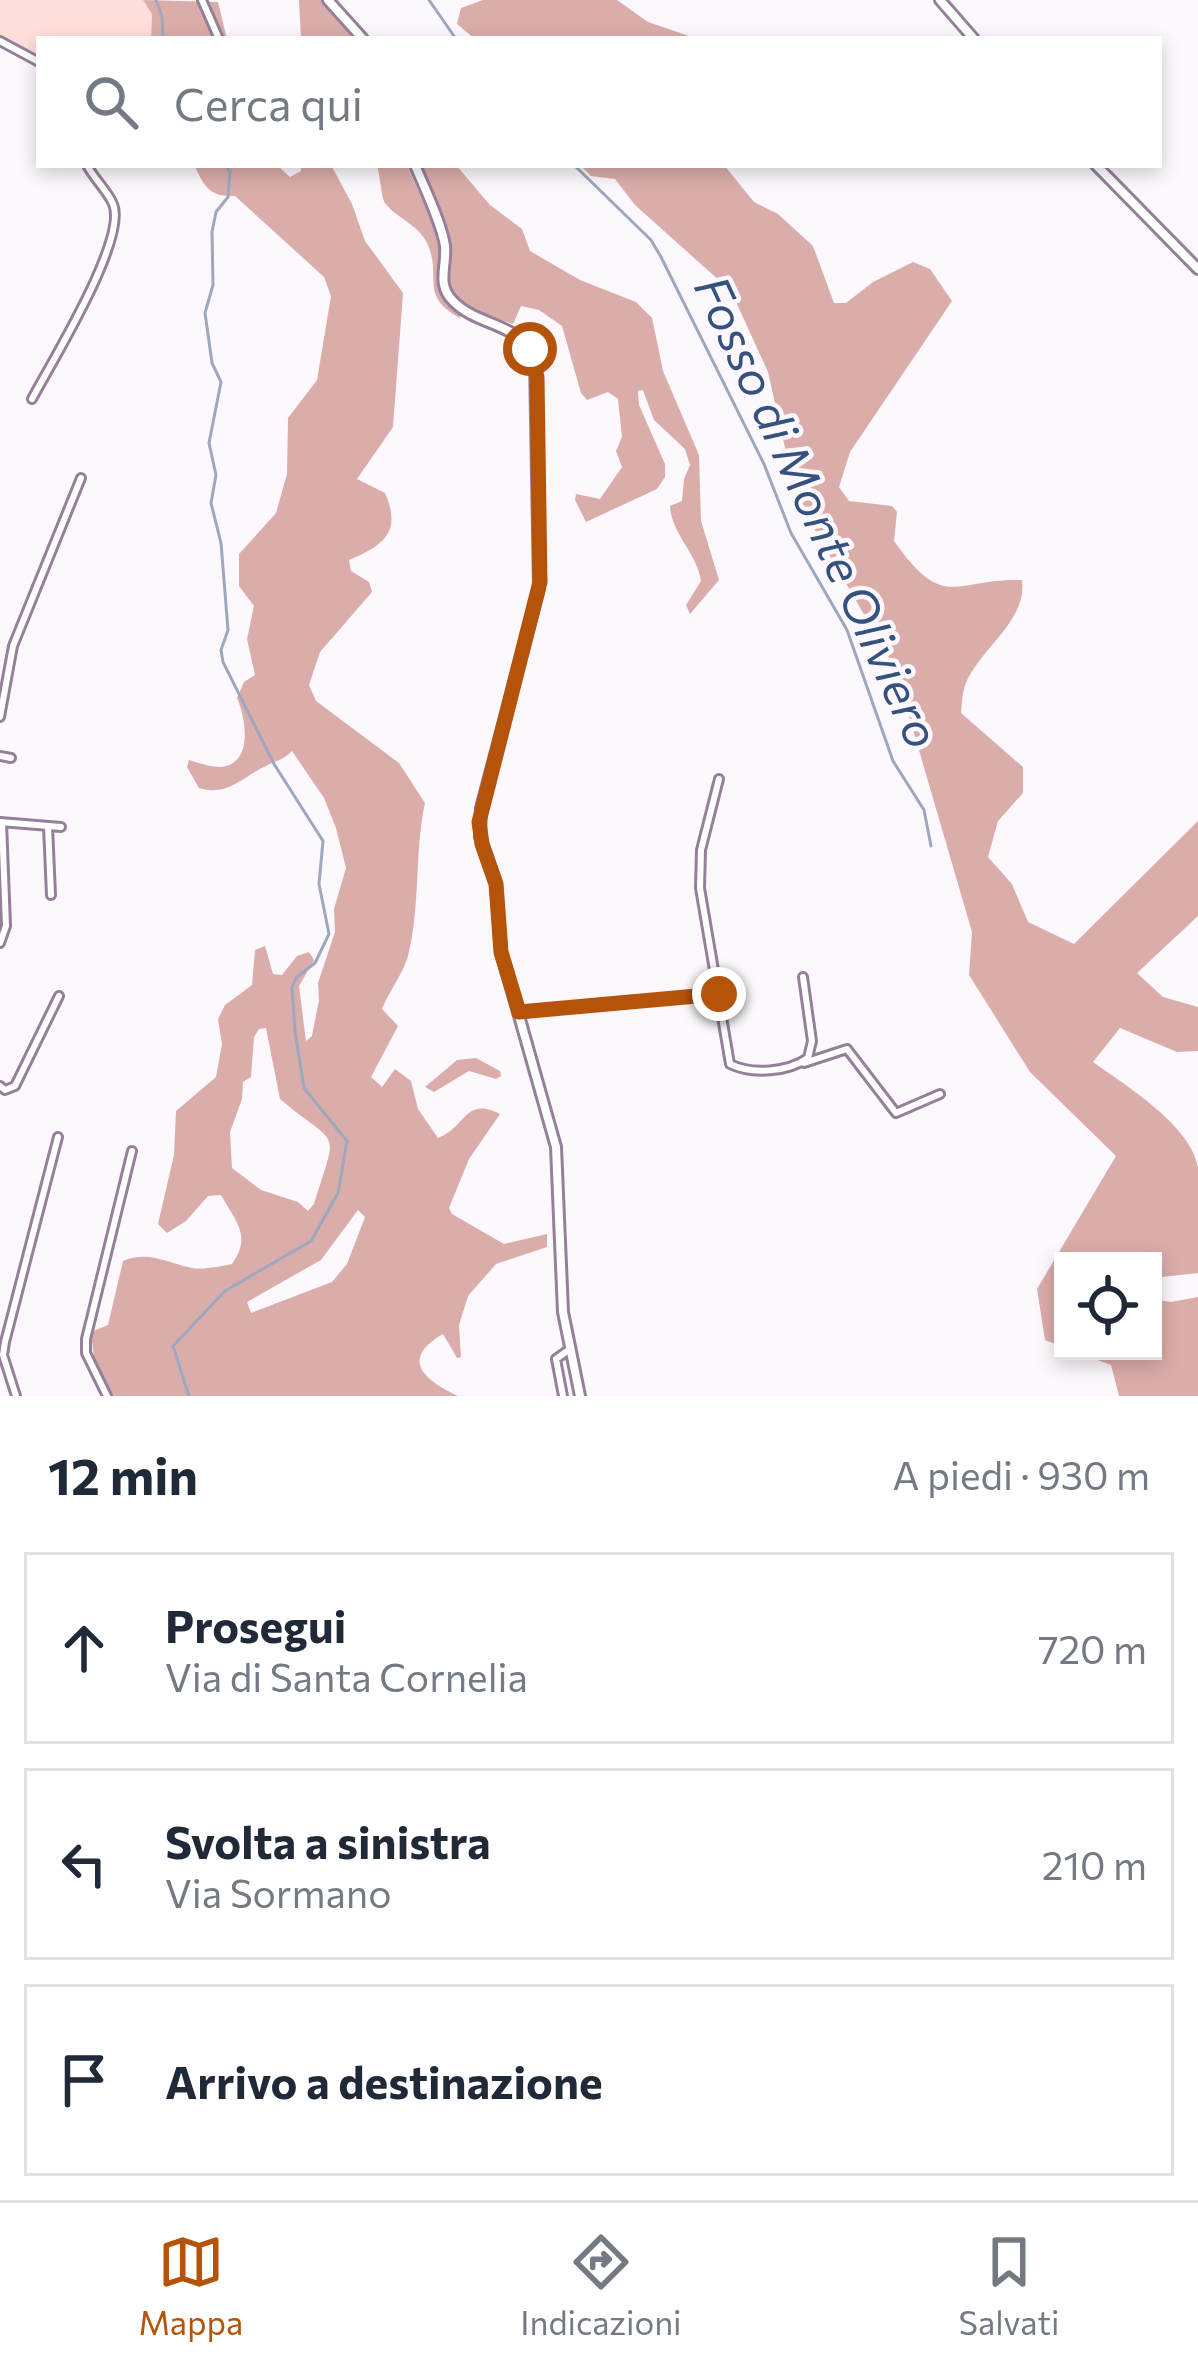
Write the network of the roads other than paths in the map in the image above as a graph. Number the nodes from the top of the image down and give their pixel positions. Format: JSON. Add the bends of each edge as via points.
{"nodes":[{"id":1,"x":202,"y":0,"type":"edge"},
{"id":2,"x":328,"y":0,"type":"edge"},
{"id":3,"x":940,"y":0,"type":"edge"},
{"id":4,"x":219,"y":36,"type":"edge"},
{"id":5,"x":360,"y":36,"type":"edge"},
{"id":6,"x":971,"y":36,"type":"edge"},
{"id":7,"x":0,"y":41,"type":"edge"},
{"id":8,"x":36,"y":60,"type":"edge"},
{"id":9,"x":89,"y":168,"type":"edge"},
{"id":10,"x":417,"y":168,"type":"edge"},
{"id":11,"x":1099,"y":168,"type":"edge"},
{"id":12,"x":1198,"y":269,"type":"edge"},
{"id":13,"x":32,"y":399,"type":"dead end"},
{"id":14,"x":81,"y":478,"type":"dead end"},
{"id":15,"x":0,"y":717,"type":"edge"},
{"id":16,"x":0,"y":756,"type":"edge"},
{"id":17,"x":11,"y":758,"type":"dead end"},
{"id":18,"x":718,"y":779,"type":"dead end"},
{"id":19,"x":1,"y":822,"type":"edge"},
{"id":20,"x":48,"y":826,"type":"junction"},
{"id":21,"x":61,"y":827,"type":"dead end"},
{"id":22,"x":51,"y":895,"type":"dead end"},
{"id":23,"x":3,"y":931,"type":"edge"},
{"id":24,"x":0,"y":943,"type":"edge"},
{"id":25,"x":803,"y":977,"type":"dead end"},
{"id":26,"x":719,"y":994,"type":"junction"},
{"id":27,"x":59,"y":997,"type":"dead end"},
{"id":28,"x":519,"y":1012,"type":"junction"},
{"id":29,"x":797,"y":1065,"type":"junction"},
{"id":30,"x":0,"y":1086,"type":"edge"},
{"id":31,"x":940,"y":1094,"type":"dead end"},
{"id":32,"x":58,"y":1138,"type":"dead end"},
{"id":33,"x":132,"y":1151,"type":"dead end"},
{"id":34,"x":2,"y":1344,"type":"edge"},
{"id":35,"x":570,"y":1349,"type":"junction"},
{"id":36,"x":16,"y":1396,"type":"edge"},
{"id":37,"x":107,"y":1396,"type":"edge"},
{"id":38,"x":563,"y":1396,"type":"edge"},
{"id":39,"x":580,"y":1396,"type":"edge"}],
"edges":[{"from":1,"to":4,"type":"street"},
{"from":2,"to":5,"type":"street"},
{"from":3,"to":6,"type":"street"},
{"from":7,"to":8,"type":"street"},
{"from":9,"to":13,"type":"street","via":[[114,206],[112,239]]},
{"from":10,"to":28,"type":"street","via":[[444,241],[446,292],[513,332],[535,362],[540,582],[479,822]]},
{"from":11,"to":12,"type":"street"},
{"from":14,"to":15,"type":"street","via":[[13,646]]},
{"from":16,"to":17,"type":"street"},
{"from":18,"to":26,"type":"street","via":[[699,871]]},
{"from":19,"to":20,"type":"street"},
{"from":19,"to":23,"type":"street"},
{"from":20,"to":21,"type":"street"},
{"from":20,"to":22,"type":"street"},
{"from":23,"to":24,"type":"street"},
{"from":25,"to":29,"type":"street","via":[[812,1045]]},
{"from":26,"to":28,"type":"street"},
{"from":26,"to":29,"type":"street","via":[[730,1064]]},
{"from":27,"to":30,"type":"street","via":[[15,1086]]},
{"from":28,"to":35,"type":"street","via":[[556,1147]]},
{"from":29,"to":31,"type":"street","via":[[847,1049],[896,1113]]},
{"from":32,"to":34,"type":"street"},
{"from":33,"to":37,"type":"street","via":[[86,1339]]},
{"from":34,"to":36,"type":"street"},
{"from":35,"to":38,"type":"street","via":[[556,1359]]},
{"from":35,"to":39,"type":"street"}]}
